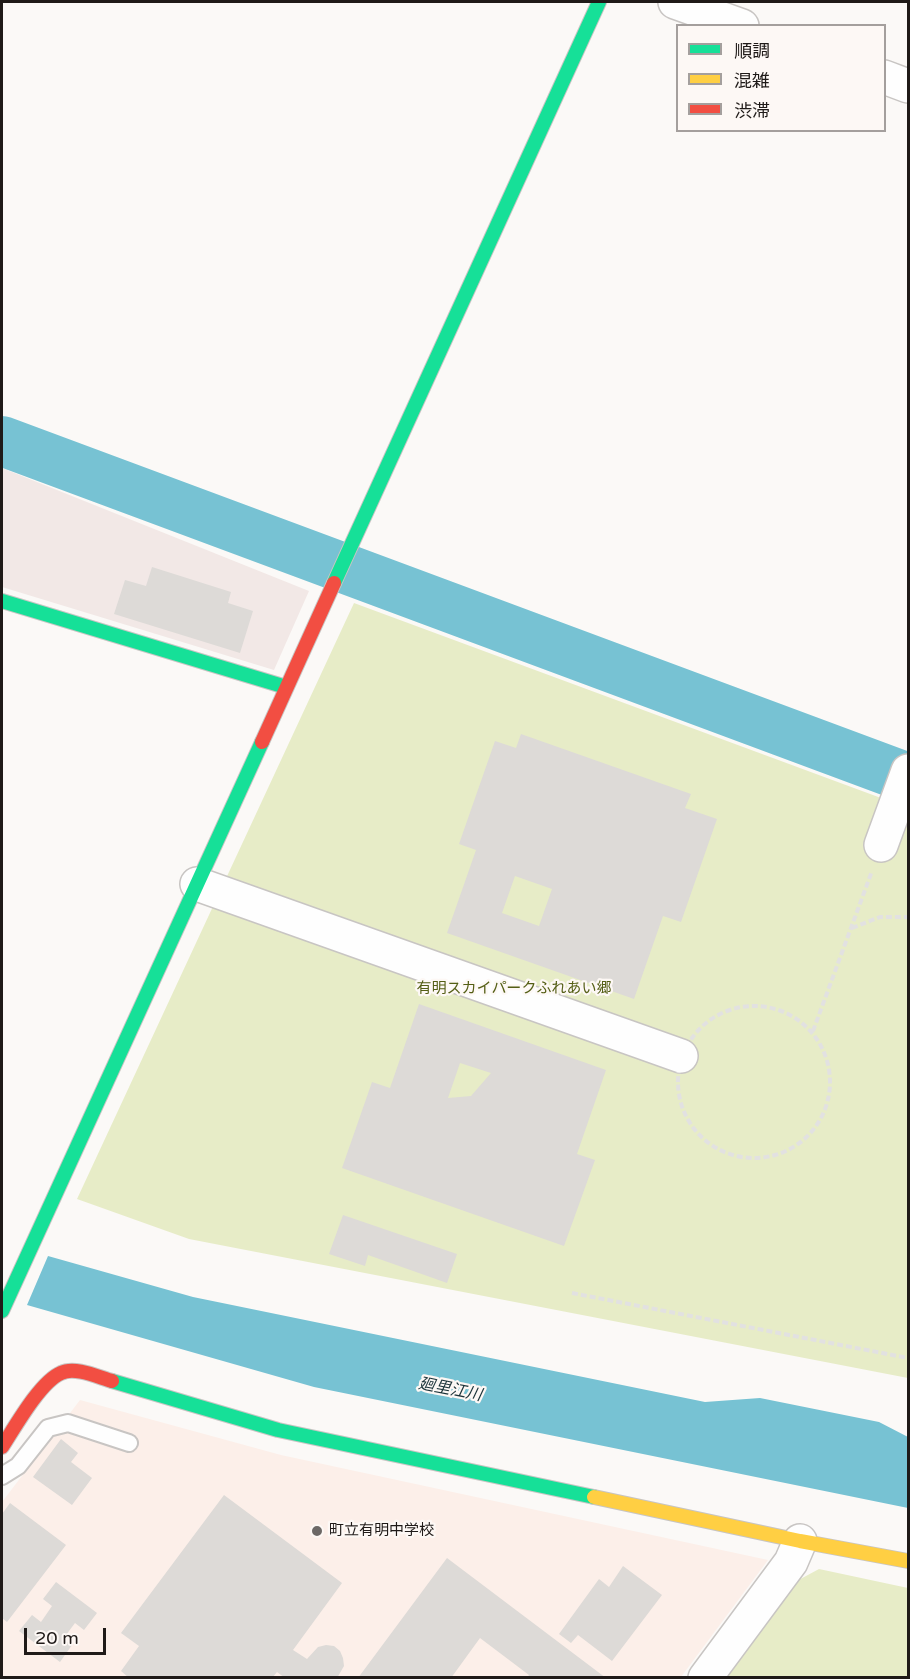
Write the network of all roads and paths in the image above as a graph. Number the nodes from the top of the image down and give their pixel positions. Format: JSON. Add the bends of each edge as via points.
{"nodes":[{"id":1,"x":599,"y":2,"type":"edge"},
{"id":2,"x":675,"y":2,"type":"edge"},
{"id":3,"x":736,"y":24,"type":"edge"},
{"id":4,"x":886,"y":77,"type":"edge"},
{"id":5,"x":909,"y":86,"type":"edge"},
{"id":6,"x":2,"y":601,"type":"edge"},
{"id":7,"x":286,"y":687,"type":"junction"},
{"id":8,"x":904,"y":783,"type":"edge"},
{"id":9,"x":881,"y":845,"type":"joint"},
{"id":10,"x":197,"y":884,"type":"junction"},
{"id":11,"x":909,"y":917,"type":"edge"},
{"id":12,"x":851,"y":928,"type":"junction"},
{"id":13,"x":813,"y":1031,"type":"junction"},
{"id":14,"x":681,"y":1056,"type":"junction"},
{"id":15,"x":572,"y":1293,"type":"dead end"},
{"id":16,"x":2,"y":1311,"type":"edge"},
{"id":17,"x":909,"y":1358,"type":"edge"},
{"id":18,"x":129,"y":1443,"type":"dead end"},
{"id":19,"x":2,"y":1447,"type":"edge"},
{"id":20,"x":2,"y":1476,"type":"edge"},
{"id":21,"x":800,"y":1541,"type":"junction"},
{"id":22,"x":909,"y":1561,"type":"edge"},
{"id":23,"x":705,"y":1677,"type":"edge"}],
"edges":[{"from":1,"to":7,"type":"street"},
{"from":2,"to":3,"type":"street"},
{"from":4,"to":5,"type":"street"},
{"from":6,"to":7,"type":"street"},
{"from":7,"to":10,"type":"street"},
{"from":8,"to":9,"type":"street"},
{"from":9,"to":12,"type":"path"},
{"from":10,"to":14,"type":"street"},
{"from":10,"to":16,"type":"street"},
{"from":11,"to":12,"type":"path","via":[[880,917]]},
{"from":12,"to":13,"type":"path"},
{"from":13,"to":14,"type":"path","via":[[780,1009],[740,1005],[704,1023]]},
{"from":13,"to":14,"type":"path","via":[[830,1068],[827,1108],[804,1141],[768,1158],[728,1155],[695,1132],[678,1096]]},
{"from":15,"to":17,"type":"path"},
{"from":18,"to":20,"type":"lane","via":[[68,1423],[48,1428],[18,1466]]},
{"from":19,"to":21,"type":"street","via":[[44,1384],[62,1372],[81,1372],[278,1430]]},
{"from":21,"to":22,"type":"street"},
{"from":21,"to":23,"type":"street","via":[[791,1562]]}]}
